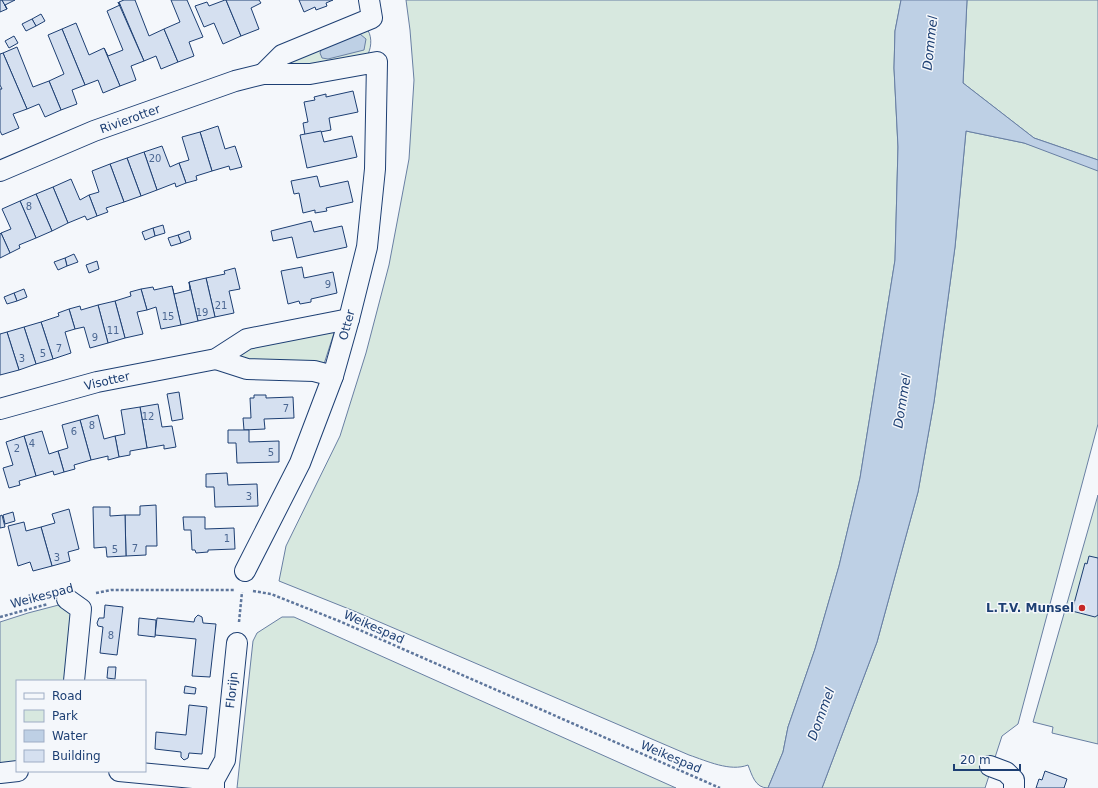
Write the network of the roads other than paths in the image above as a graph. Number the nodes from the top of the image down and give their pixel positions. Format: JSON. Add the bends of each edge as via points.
{"nodes":[{"id":1,"x":370,"y":9,"type":"edge"},
{"id":2,"x":378,"y":62,"type":"joint"},
{"id":3,"x":263,"y":74,"type":"junction"},
{"id":4,"x":0,"y":170,"type":"edge"},
{"id":5,"x":349,"y":318,"type":"junction"},
{"id":6,"x":216,"y":359,"type":"junction"},
{"id":7,"x":333,"y":376,"type":"junction"},
{"id":8,"x":0,"y":410,"type":"edge"},
{"id":9,"x":244,"y":580,"type":"road end"},
{"id":10,"x":67,"y":599,"type":"road end"},
{"id":11,"x":237,"y":643,"type":"road end"},
{"id":12,"x":74,"y":680,"type":"edge"},
{"id":13,"x":990,"y":766,"type":"dead end"},
{"id":14,"x":16,"y":771,"type":"edge"},
{"id":15,"x":126,"y":772,"type":"edge"},
{"id":16,"x":0,"y":773,"type":"edge"},
{"id":17,"x":214,"y":784,"type":"edge"},
{"id":18,"x":1014,"y":788,"type":"edge"}],
"edges":[{"from":1,"to":3,"type":"street","via":[[282,55]]},
{"from":2,"to":3,"type":"street","name":"Rivierotter","via":[[310,74]]},
{"from":2,"to":5,"type":"street","name":"Otter","via":[[375,169],[367,239]]},
{"from":3,"to":4,"type":"street","name":"Rivierotter","via":[[235,81],[94,132]]},
{"from":5,"to":6,"type":"street","name":"Visotter","via":[[247,339]]},
{"from":5,"to":7,"type":"street","name":"Otter"},
{"from":6,"to":7,"type":"street","name":"Visotter","via":[[247,369],[314,371]]},
{"from":6,"to":8,"type":"street","name":"Visotter","via":[[97,382]]},
{"from":7,"to":9,"type":"street","name":"Otter","via":[[300,462]]},
{"from":10,"to":12,"type":"street","via":[[81,609]]},
{"from":11,"to":17,"type":"street","name":"Florijn","via":[[225,760]]},
{"from":13,"to":18,"type":"street","via":[[1006,772],[1014,780]]},
{"from":14,"to":16,"type":"street"},
{"from":15,"to":17,"type":"street"}]}
